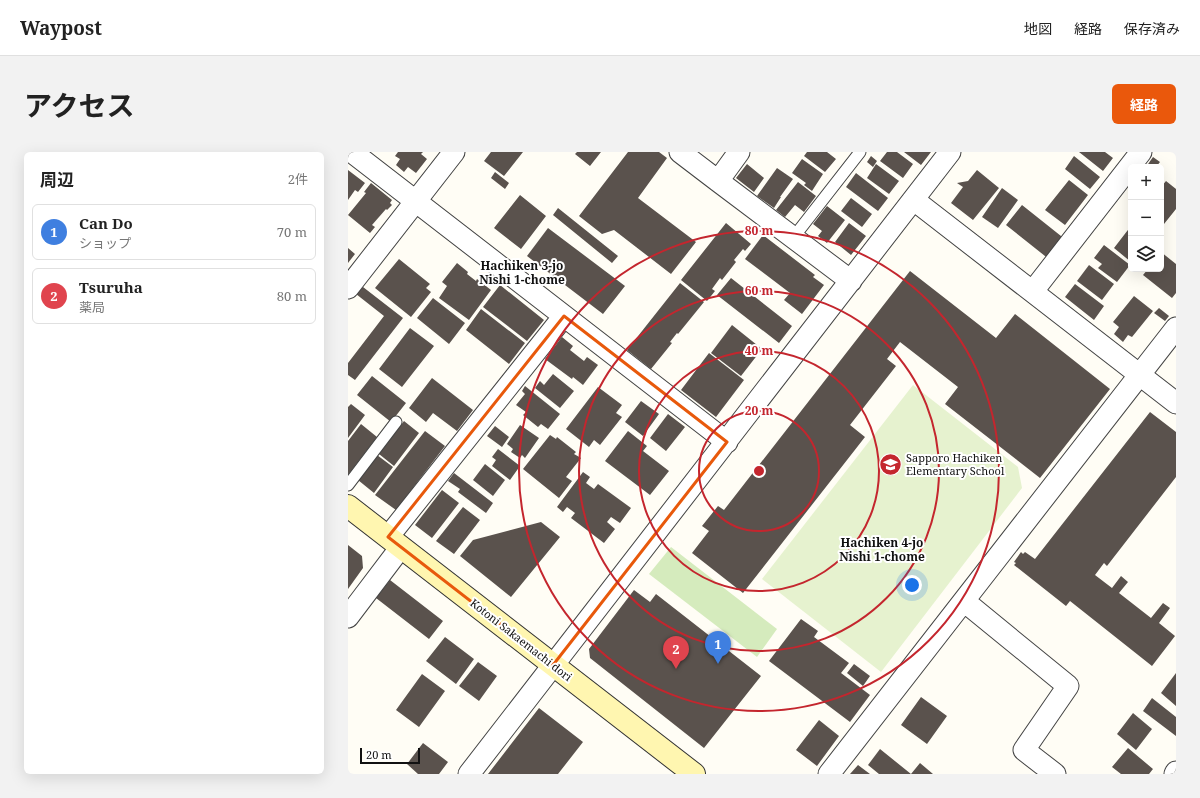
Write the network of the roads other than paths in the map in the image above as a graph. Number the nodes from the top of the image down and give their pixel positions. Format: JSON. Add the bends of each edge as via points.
{"nodes":[{"id":1,"x":352,"y":152,"type":"edge"},
{"id":2,"x":454,"y":152,"type":"edge"},
{"id":3,"x":680,"y":152,"type":"edge"},
{"id":4,"x":739,"y":152,"type":"edge"},
{"id":5,"x":860,"y":152,"type":"edge"},
{"id":6,"x":950,"y":152,"type":"edge"},
{"id":7,"x":1142,"y":152,"type":"edge"},
{"id":8,"x":718,"y":182,"type":"junction"},
{"id":9,"x":914,"y":200,"type":"junction"},
{"id":10,"x":415,"y":201,"type":"junction"},
{"id":11,"x":793,"y":238,"type":"junction"},
{"id":12,"x":851,"y":281,"type":"junction"},
{"id":13,"x":348,"y":288,"type":"edge"},
{"id":14,"x":1033,"y":291,"type":"junction"},
{"id":15,"x":564,"y":316,"type":"junction"},
{"id":16,"x":1176,"y":328,"type":"edge"},
{"id":17,"x":1139,"y":374,"type":"junction"},
{"id":18,"x":1176,"y":403,"type":"edge"},
{"id":19,"x":396,"y":422,"type":"dead end"},
{"id":20,"x":727,"y":442,"type":"junction"},
{"id":21,"x":348,"y":485,"type":"edge"},
{"id":22,"x":348,"y":506,"type":"edge"},
{"id":23,"x":394,"y":542,"type":"junction"},
{"id":24,"x":964,"y":601,"type":"junction"},
{"id":25,"x":348,"y":617,"type":"edge"},
{"id":26,"x":553,"y":666,"type":"junction"},
{"id":27,"x":469,"y":774,"type":"edge"},
{"id":28,"x":694,"y":774,"type":"edge"},
{"id":29,"x":829,"y":774,"type":"edge"},
{"id":30,"x":1055,"y":774,"type":"edge"}],
"edges":[{"from":1,"to":10,"type":"street"},
{"from":2,"to":10,"type":"street"},
{"from":3,"to":8,"type":"street"},
{"from":4,"to":8,"type":"street"},
{"from":5,"to":11,"type":"lane"},
{"from":6,"to":9,"type":"street"},
{"from":7,"to":14,"type":"street"},
{"from":8,"to":11,"type":"street"},
{"from":9,"to":12,"type":"street"},
{"from":9,"to":14,"type":"street"},
{"from":10,"to":13,"type":"street"},
{"from":10,"to":15,"type":"street"},
{"from":11,"to":12,"type":"street"},
{"from":12,"to":20,"type":"street"},
{"from":14,"to":17,"type":"street"},
{"from":15,"to":20,"type":"street"},
{"from":15,"to":23,"type":"street"},
{"from":16,"to":17,"type":"street"},
{"from":17,"to":18,"type":"street"},
{"from":17,"to":24,"type":"street"},
{"from":19,"to":21,"type":"lane"},
{"from":20,"to":26,"type":"street"},
{"from":22,"to":23,"type":"main road","name":"Kotoni Sakaemachi dori"},
{"from":23,"to":25,"type":"street"},
{"from":23,"to":26,"type":"main road","name":"Kotoni Sakaemachi dori"},
{"from":24,"to":29,"type":"street"},
{"from":24,"to":30,"type":"street","via":[[1068,686],[1024,750]]},
{"from":26,"to":27,"type":"street"},
{"from":26,"to":28,"type":"main road","name":"Kotoni Sakaemachi dori"}]}
